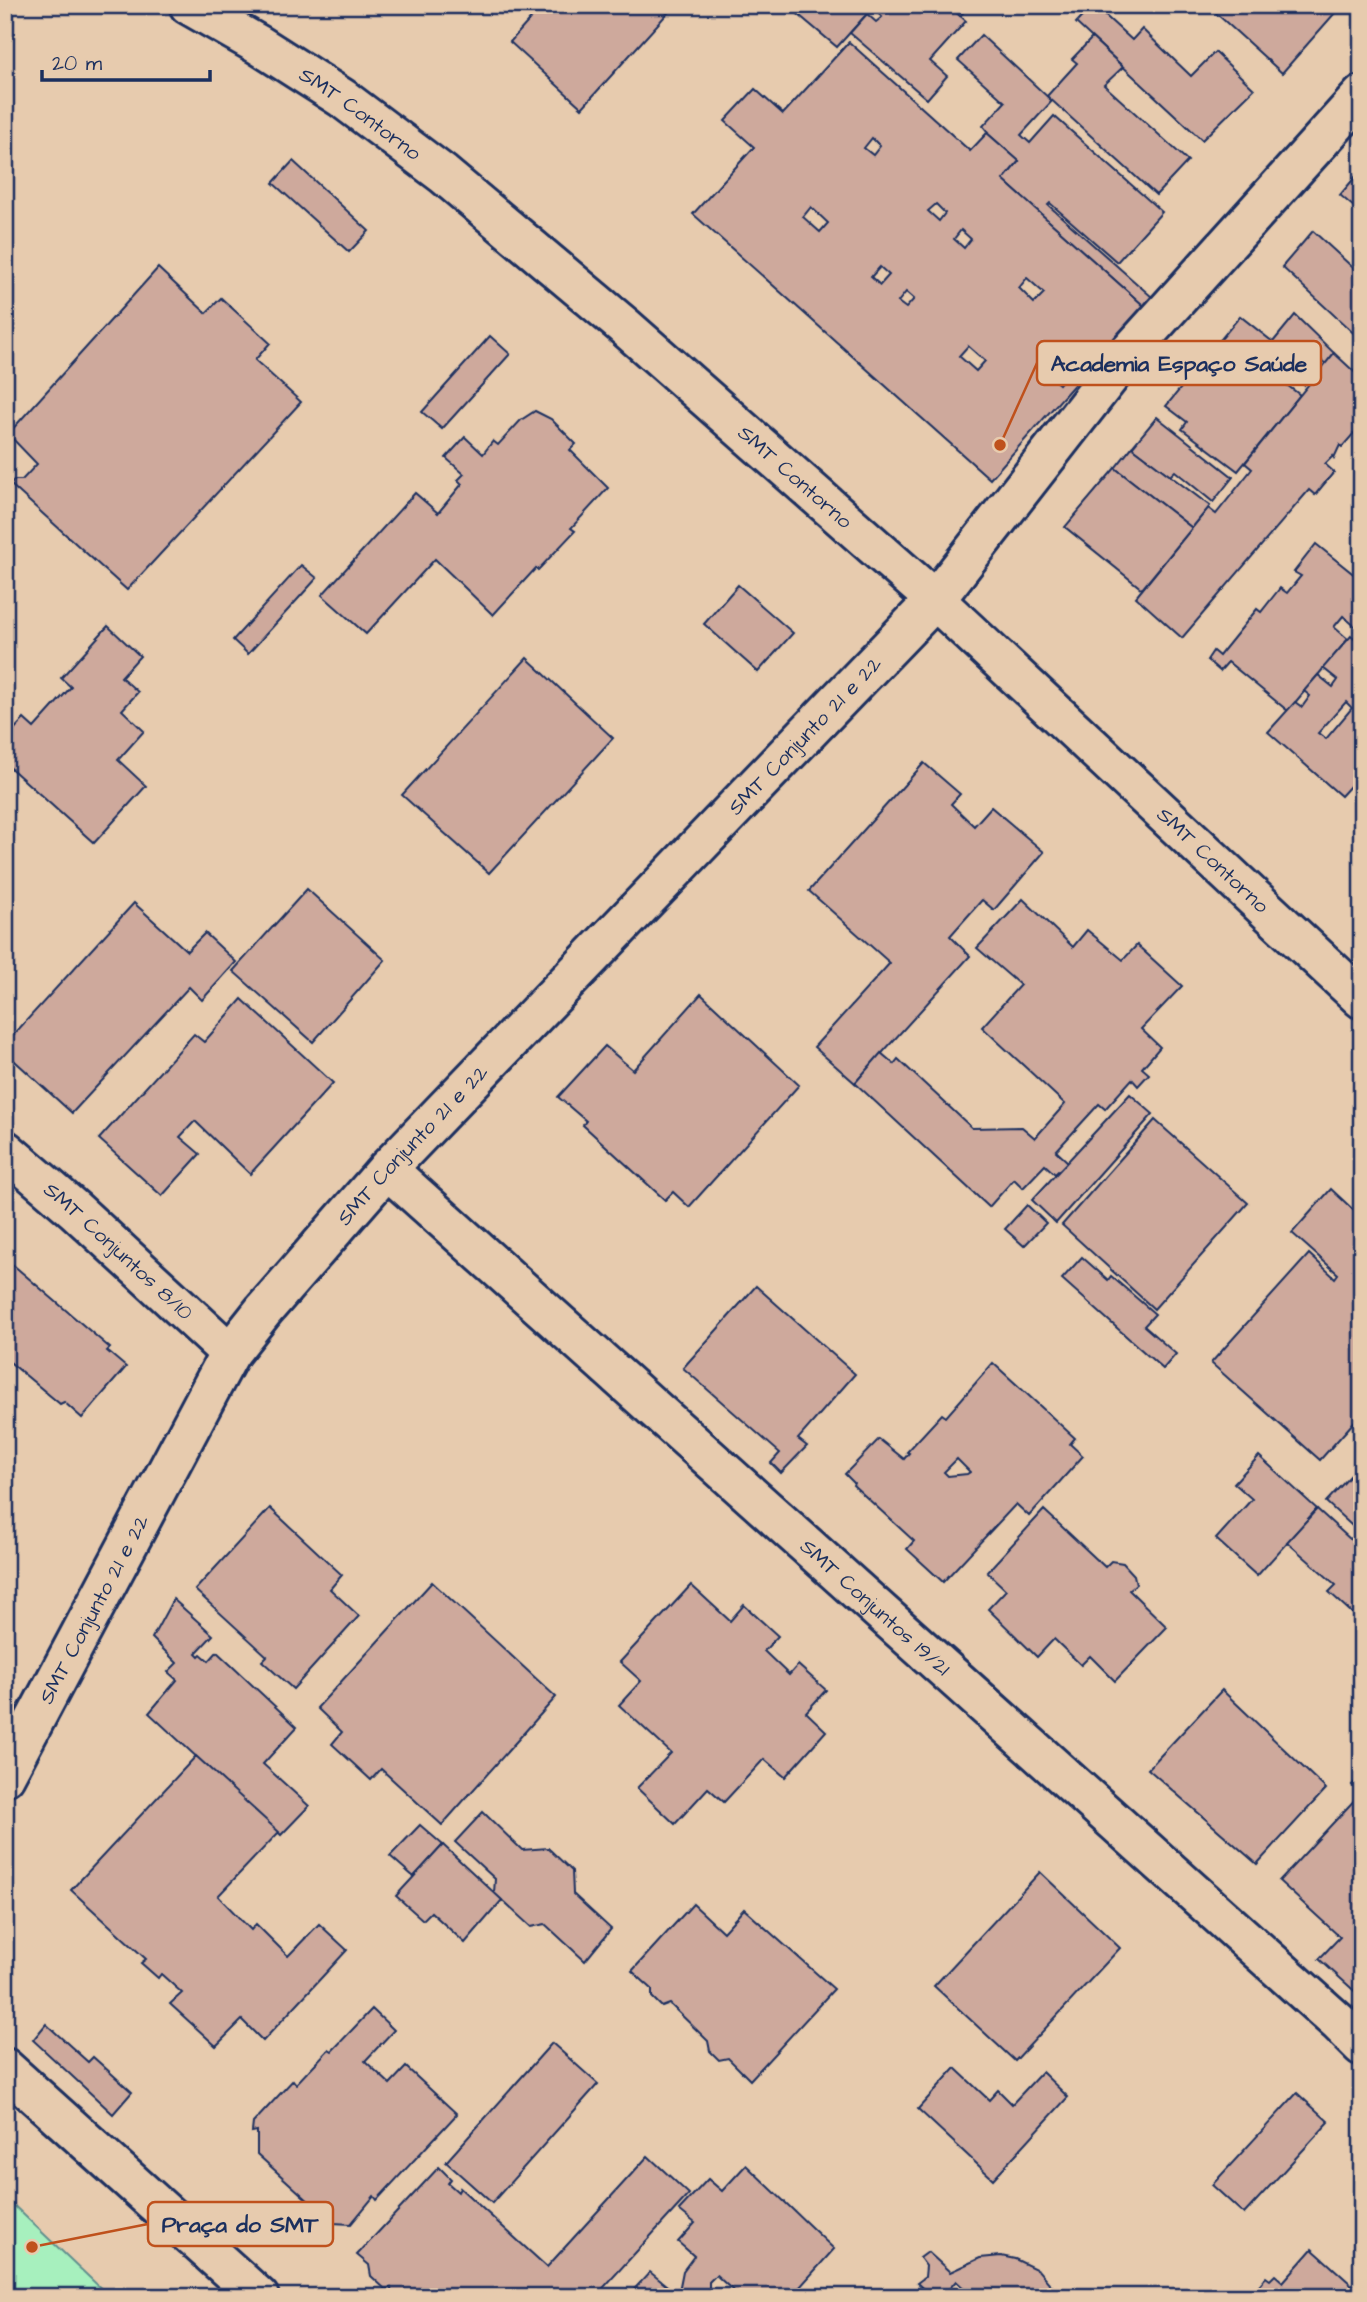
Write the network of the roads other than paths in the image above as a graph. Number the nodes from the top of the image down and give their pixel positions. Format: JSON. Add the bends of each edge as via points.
{"nodes":[{"id":1,"x":189,"y":5,"type":"edge"},
{"id":2,"x":1362,"y":95,"type":"edge"},
{"id":3,"x":935,"y":600,"type":"junction"},
{"id":4,"x":1362,"y":999,"type":"edge"},
{"id":5,"x":5,"y":1150,"type":"edge"},
{"id":6,"x":387,"y":1170,"type":"junction"},
{"id":7,"x":230,"y":1353,"type":"junction"},
{"id":8,"x":5,"y":1776,"type":"edge"},
{"id":9,"x":1362,"y":2046,"type":"edge"},
{"id":10,"x":5,"y":2068,"type":"edge"},
{"id":11,"x":259,"y":2297,"type":"edge"}],
"edges":[{"from":1,"to":3,"type":"street","name":"SMT Contorno","via":[[342,98],[443,174],[624,325]]},
{"from":2,"to":3,"type":"street","name":"SMT Conjunto 21 e 22","via":[[1124,358]]},
{"from":3,"to":4,"type":"street","name":"SMT Contorno"},
{"from":3,"to":6,"type":"street","name":"SMT Conjunto 21 e 22"},
{"from":5,"to":7,"type":"street","name":"SMT Conjuntos 8/10"},
{"from":6,"to":7,"type":"street","name":"SMT Conjunto 21 e 22"},
{"from":6,"to":9,"type":"street","name":"SMT Conjuntos 19/21"},
{"from":7,"to":8,"type":"street","name":"SMT Conjunto 21 e 22"},
{"from":10,"to":11,"type":"street"}]}
